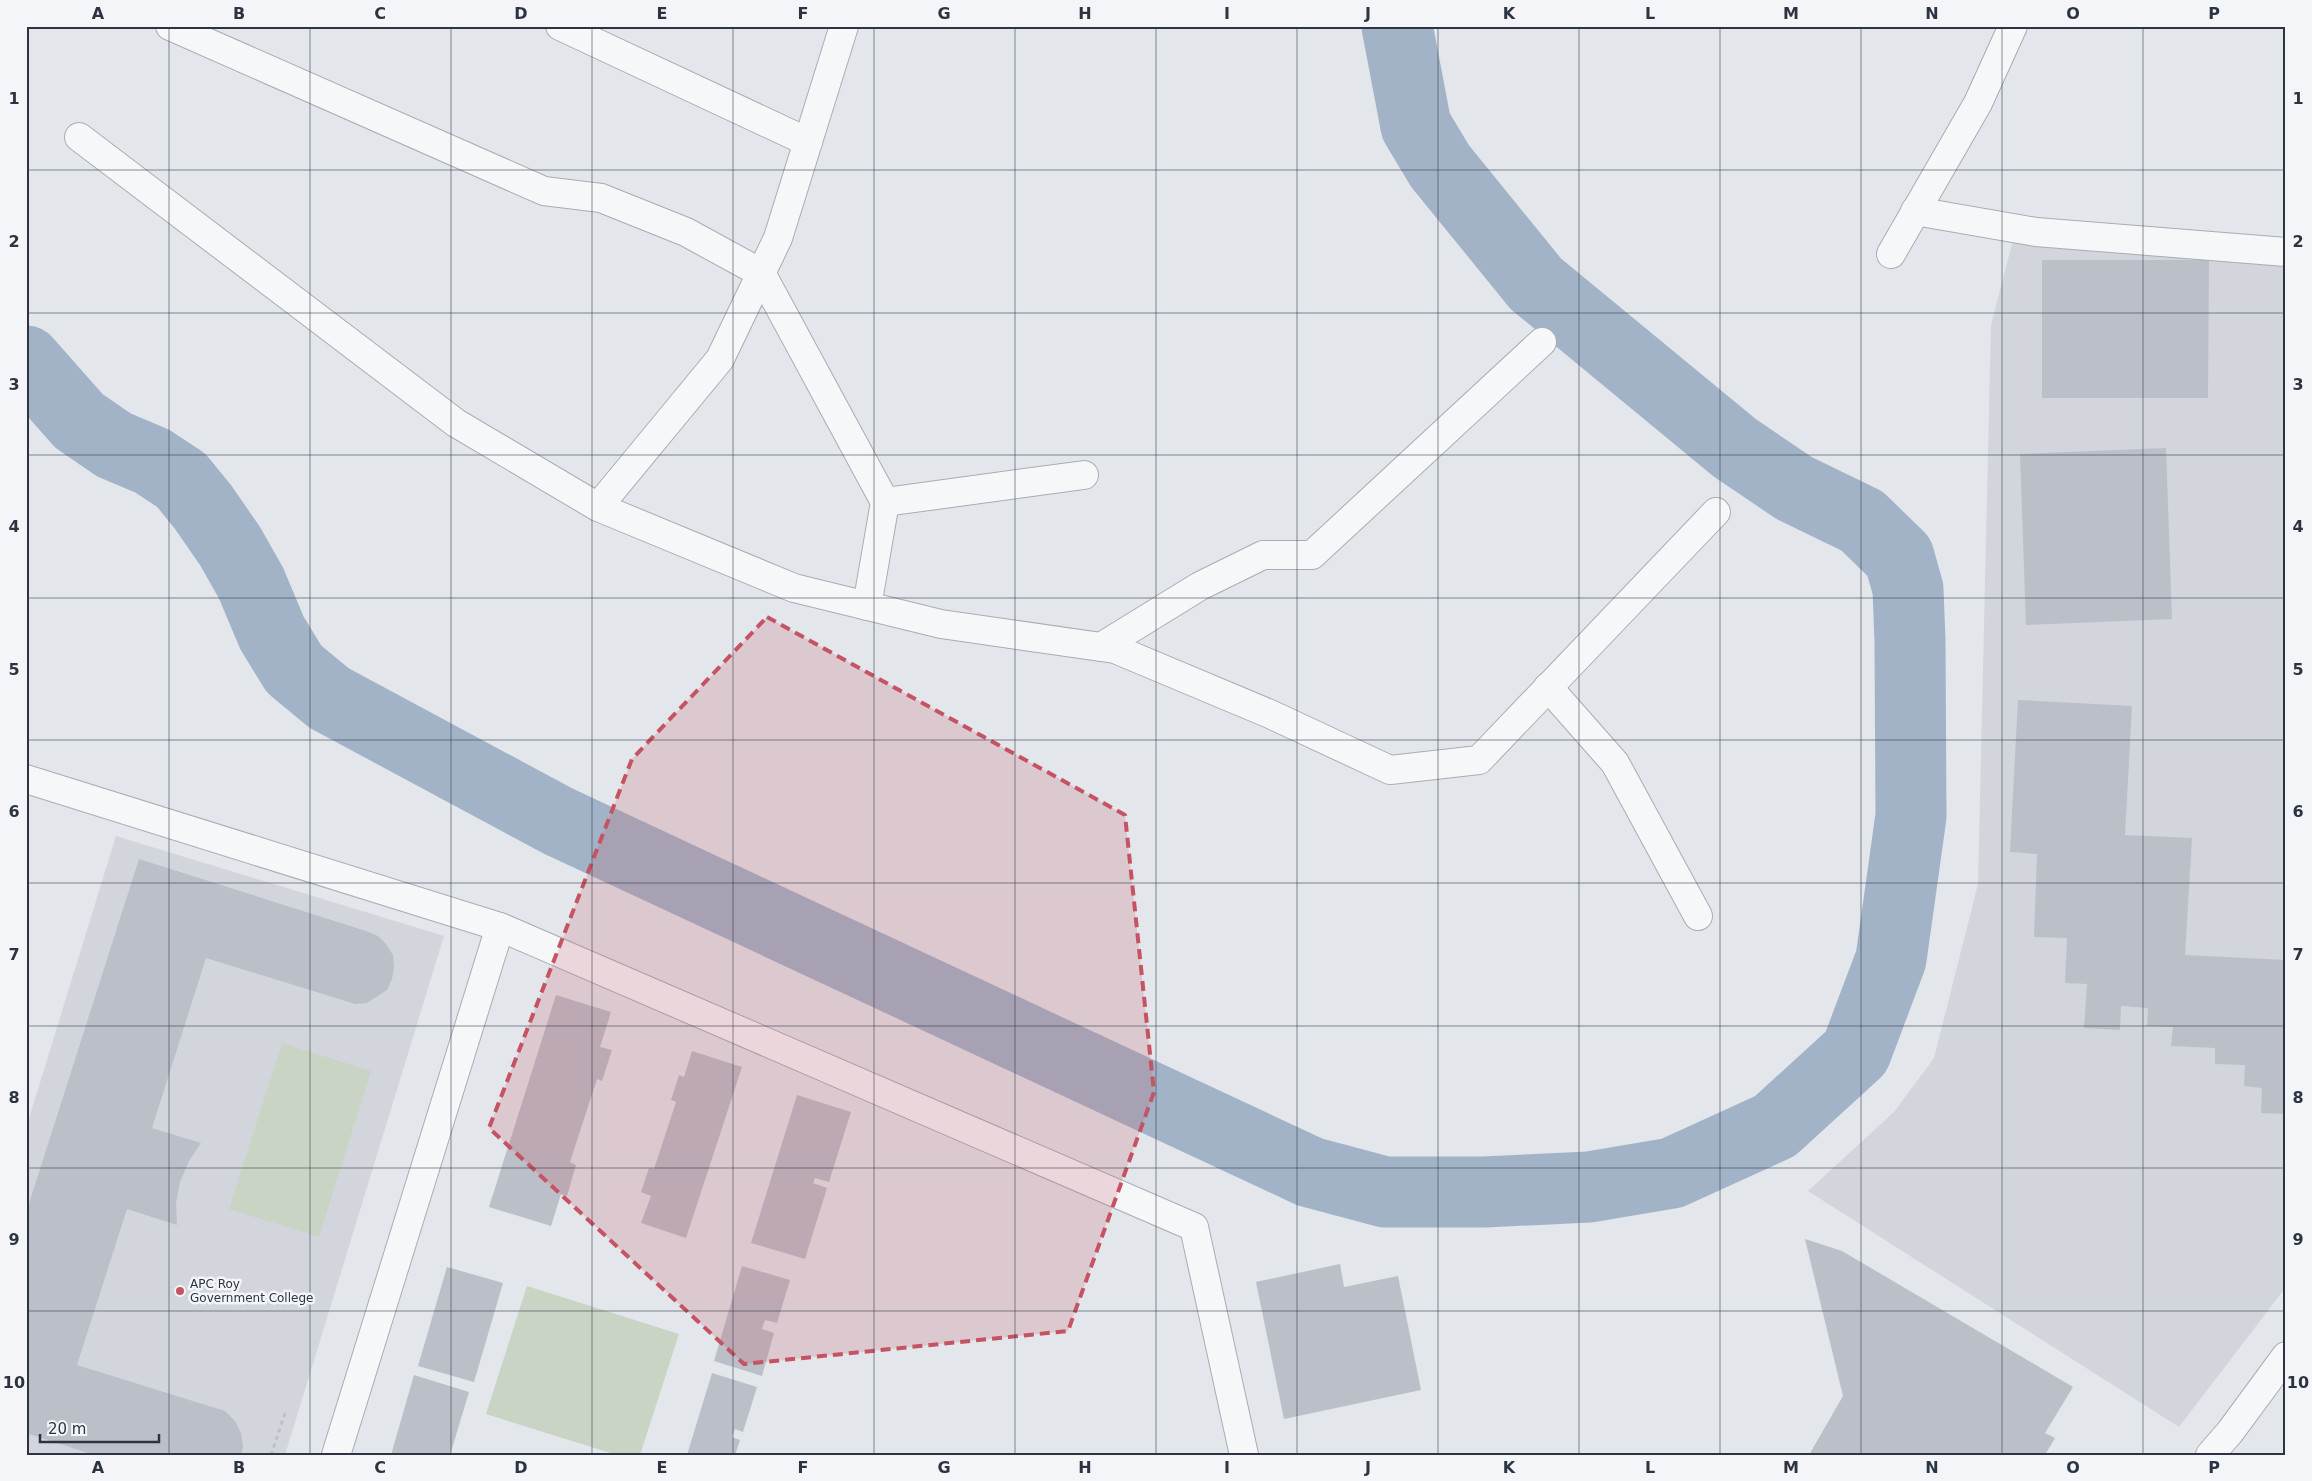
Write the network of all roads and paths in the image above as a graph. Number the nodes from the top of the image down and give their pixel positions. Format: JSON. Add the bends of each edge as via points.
{"nodes":[{"id":1,"x":170,"y":26,"type":"edge"},
{"id":2,"x":560,"y":26,"type":"edge"},
{"id":3,"x":844,"y":26,"type":"edge"},
{"id":4,"x":2013,"y":26,"type":"edge"},
{"id":5,"x":79,"y":137,"type":"dead end"},
{"id":6,"x":808,"y":142,"type":"junction"},
{"id":7,"x":1915,"y":211,"type":"junction"},
{"id":8,"x":2286,"y":252,"type":"edge"},
{"id":9,"x":1891,"y":254,"type":"dead end"},
{"id":10,"x":761,"y":273,"type":"junction"},
{"id":11,"x":1542,"y":342,"type":"dead end"},
{"id":12,"x":1084,"y":476,"type":"dead end"},
{"id":13,"x":885,"y":502,"type":"junction"},
{"id":14,"x":598,"y":507,"type":"junction"},
{"id":15,"x":1716,"y":512,"type":"dead end"},
{"id":16,"x":867,"y":606,"type":"junction"},
{"id":17,"x":1101,"y":647,"type":"junction"},
{"id":18,"x":1548,"y":687,"type":"junction"},
{"id":19,"x":26,"y":779,"type":"edge"},
{"id":20,"x":1698,"y":916,"type":"dead end"},
{"id":21,"x":500,"y":927,"type":"junction"},
{"id":22,"x":2286,"y":1356,"type":"edge"},
{"id":23,"x":285,"y":1413,"type":"dead end"},
{"id":24,"x":271,"y":1455,"type":"edge"},
{"id":25,"x":336,"y":1455,"type":"edge"},
{"id":26,"x":1244,"y":1455,"type":"edge"},
{"id":27,"x":2210,"y":1455,"type":"edge"}],
"edges":[{"from":1,"to":10,"type":"street","via":[[544,191],[601,198],[686,232]]},
{"from":2,"to":6,"type":"street"},
{"from":3,"to":6,"type":"street"},
{"from":4,"to":7,"type":"street","via":[[1978,103]]},
{"from":5,"to":14,"type":"street","via":[[456,423]]},
{"from":6,"to":10,"type":"street","via":[[778,238]]},
{"from":7,"to":8,"type":"street","via":[[2036,232]]},
{"from":7,"to":9,"type":"street"},
{"from":10,"to":13,"type":"street"},
{"from":10,"to":14,"type":"street","via":[[720,359]]},
{"from":11,"to":17,"type":"street","via":[[1312,555],[1263,555],[1200,586]]},
{"from":12,"to":13,"type":"street"},
{"from":13,"to":16,"type":"street"},
{"from":14,"to":16,"type":"street","via":[[794,588]]},
{"from":15,"to":18,"type":"street"},
{"from":16,"to":17,"type":"street","via":[[941,624]]},
{"from":17,"to":18,"type":"street","via":[[1115,649],[1270,714],[1390,770],[1479,760]]},
{"from":18,"to":20,"type":"street","via":[[1615,763]]},
{"from":19,"to":21,"type":"street"},
{"from":21,"to":25,"type":"street"},
{"from":21,"to":26,"type":"street","via":[[1194,1228]]},
{"from":22,"to":27,"type":"street"},
{"from":23,"to":24,"type":"path"}]}
